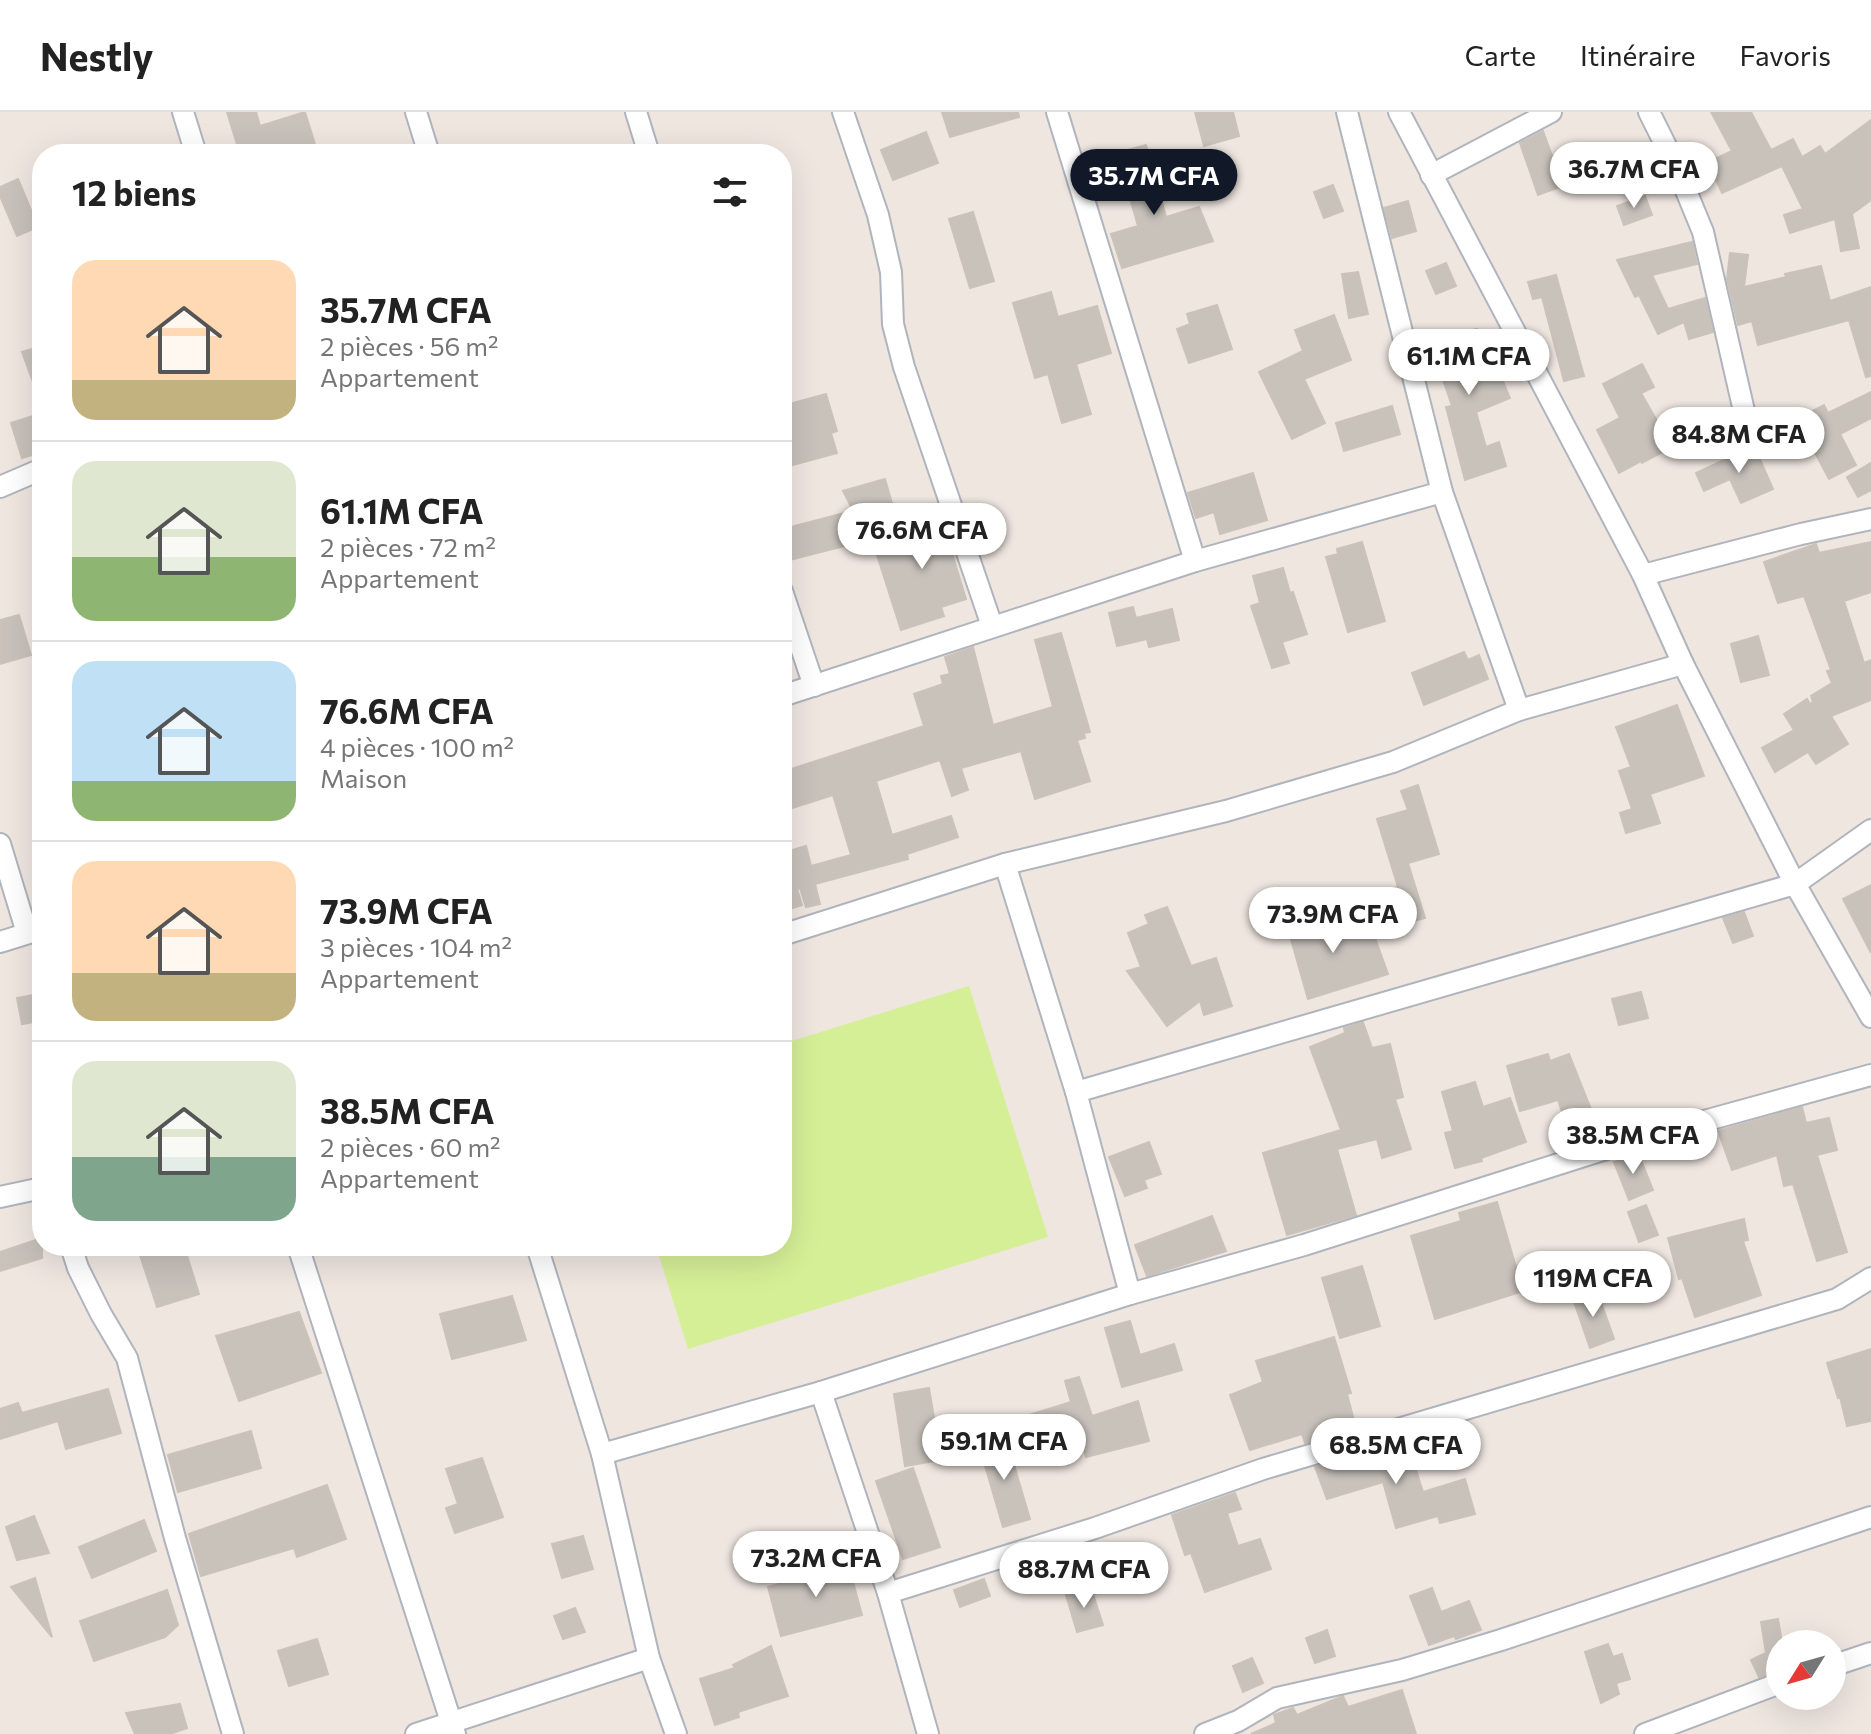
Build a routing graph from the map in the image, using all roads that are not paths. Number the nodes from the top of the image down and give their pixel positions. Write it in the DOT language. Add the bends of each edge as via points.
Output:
graph roads {
  1 [pos="183,112"];
  2 [pos="416,112"];
  3 [pos="636,112"];
  4 [pos="843,112"];
  5 [pos="1057,112"];
  6 [pos="1347,112"];
  7 [pos="1399,112"];
  8 [pos="1551,112"];
  9 [pos="1649,112"];
  10 [pos="193,144"];
  11 [pos="426,144"];
  12 [pos="646,144"];
  13 [pos="1431,175"];
  14 [pos="1744,411"];
  15 [pos="32,473"];
  16 [pos="0,487"];
  17 [pos="1442,492"];
  18 [pos="1871,519"];
  19 [pos="1195,561"];
  20 [pos="1643,575"];
  21 [pos="792,621"];
  22 [pos="992,626"];
  23 [pos="1683,664"];
  24 [pos="814,686"];
  25 [pos="792,693"];
  26 [pos="1519,710"];
  27 [pos="1871,830"];
  28 [pos="0,844"];
  29 [pos="1005,864"];
  30 [pos="1795,884"];
  31 [pos="32,926"];
  32 [pos="32,932"];
  33 [pos="792,932"];
  34 [pos="0,942"];
  35 [pos="1871,1017"];
  36 [pos="1871,1075"];
  37 [pos="1076,1092"];
  38 [pos="32,1190"];
  39 [pos="0,1197"];
  40 [pos="75,1256"];
  41 [pos="301,1256"];
  42 [pos="540,1256"];
  43 [pos="1871,1278"];
  44 [pos="1130,1294"];
  45 [pos="821,1392"];
  46 [pos="602,1454"];
  47 [pos="1871,1517"];
  48 [pos="888,1593"];
  49 [pos="1871,1653"];
  50 [pos="649,1658"];
  51 [pos="1846,1661"];
  52 [pos="1766,1688"];
  53 [pos="454,1728"];
  54 [pos="233,1734"];
  55 [pos="416,1734"];
  56 [pos="676,1734"];
  57 [pos="928,1734"];
  58 [pos="1205,1734"];
  59 [pos="1645,1734"];
  1 -- 10 [label="street"];
  2 -- 11 [label="street"];
  3 -- 12 [label="street"];
  4 -- 22 [label="street" via="878,215 904,367"];
  5 -- 19 [label="street"];
  6 -- 17 [label="street"];
  7 -- 13 [label="street"];
  8 -- 13 [label="street"];
  9 -- 14 [label="street" via="1703,232"];
  13 -- 20 [label="street"];
  15 -- 16 [label="street"];
  17 -- 19 [label="street"];
  17 -- 26 [label="street"];
  18 -- 20 [label="street"];
  19 -- 22 [label="street"];
  20 -- 23 [label="street"];
  21 -- 24 [label="street"];
  22 -- 24 [label="street"];
  23 -- 26 [label="street"];
  23 -- 30 [label="street"];
  24 -- 25 [label="street"];
  26 -- 29 [label="street" via="1378,766 1226,811"];
  27 -- 30 [label="street"];
  28 -- 31 [label="street"];
  29 -- 33 [label="street"];
  29 -- 37 [label="street"];
  30 -- 35 [label="street"];
  30 -- 37 [label="street"];
  32 -- 34 [label="street"];
  36 -- 44 [label="street" via="1628,1142"];
  37 -- 44 [label="street"];
  38 -- 39 [label="street"];
  40 -- 54 [label="street" via="127,1358"];
  41 -- 53 [label="street"];
  42 -- 46 [label="street"];
  43 -- 48 [label="street" via="1837,1299 1263,1469"];
  44 -- 45 [label="street"];
  45 -- 46 [label="street"];
  45 -- 48 [label="street"];
  46 -- 50 [label="street"];
  47 -- 58 [label="street" via="1501,1640 1402,1670 1277,1698"];
  48 -- 57 [label="street"];
  49 -- 51 [label="street"];
  50 -- 53 [label="street"];
  50 -- 56 [label="street"];
  52 -- 59 [label="street"];
  53 -- 55 [label="street"];
}
